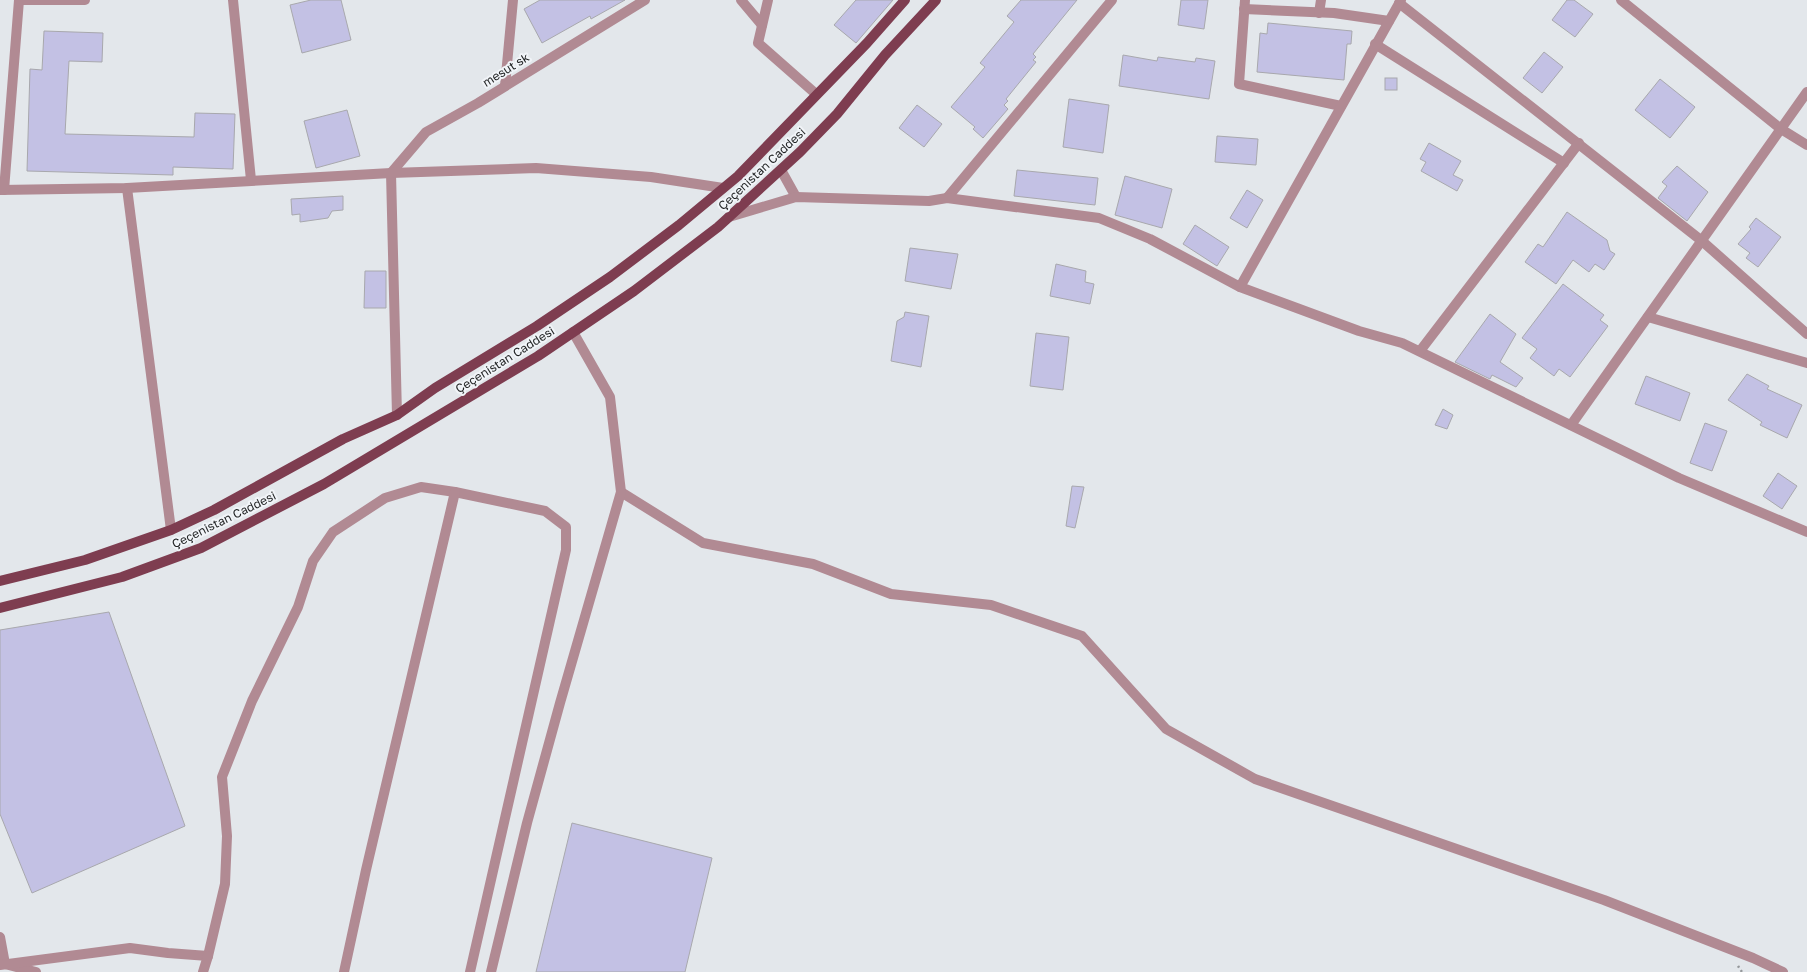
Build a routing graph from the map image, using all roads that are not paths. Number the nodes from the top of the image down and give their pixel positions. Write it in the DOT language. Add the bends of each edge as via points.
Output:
graph roads {
  1 [pos="19,0"];
  2 [pos="85,0"];
  3 [pos="233,0"];
  4 [pos="513,0"];
  5 [pos="644,0"];
  6 [pos="741,0"];
  7 [pos="768,0"];
  8 [pos="905,0"];
  9 [pos="936,0"];
  10 [pos="1112,0"];
  11 [pos="1321,0"];
  12 [pos="1621,0"];
  13 [pos="1400,2"];
  14 [pos="1244,4"];
  15 [pos="1319,13"];
  16 [pos="1389,21"];
  17 [pos="762,25"];
  18 [pos="1376,44"];
  19 [pos="505,86"];
  20 [pos="1807,92"];
  21 [pos="816,94"];
  22 [pos="1341,106"];
  23 [pos="1781,129"];
  24 [pos="1579,143"];
  25 [pos="1807,145"];
  26 [pos="1564,163"];
  27 [pos="781,170"];
  28 [pos="391,173"];
  29 [pos="251,180"];
  30 [pos="127,188"];
  31 [pos="723,188"];
  32 [pos="2,190"];
  33 [pos="796,197"];
  34 [pos="946,198"];
  35 [pos="729,217"];
  36 [pos="1702,241"];
  37 [pos="1240,287"];
  38 [pos="1648,317"];
  39 [pos="573,332"];
  40 [pos="1807,334"];
  41 [pos="1420,351"];
  42 [pos="1807,363"];
  43 [pos="397,415"];
  44 [pos="1571,425"];
  45 [pos="455,492"];
  46 [pos="621,492"];
  47 [pos="171,530"];
  48 [pos="1807,532"];
  49 [pos="0,581"];
  50 [pos="0,608"];
  51 [pos="0,937"];
  52 [pos="208,956"];
  53 [pos="3,964"];
  54 [pos="36,972"];
  55 [pos="203,972"];
  56 [pos="344,972"];
  57 [pos="470,972"];
  58 [pos="491,972"];
  59 [pos="1783,972"];
  1 -- 2 [label="street"];
  1 -- 32 [label="street"];
  3 -- 29 [label="street"];
  4 -- 19 [label="street"];
  5 -- 19 [label="street, mesut sk"];
  6 -- 17 [label="street"];
  7 -- 17 [label="street"];
  8 -- 21 [label="main road, Çeçenistan Caddesi"];
  9 -- 27 [label="main road, Çeçenistan Caddesi" via="837,114"];
  10 -- 34 [label="street"];
  11 -- 15 [label="street"];
  12 -- 23 [label="street"];
  13 -- 16 [label="street"];
  13 -- 24 [label="street"];
  14 -- 15 [label="street"];
  14 -- 22 [label="street" via="1239,84"];
  15 -- 16 [label="street"];
  16 -- 18 [label="street"];
  17 -- 21 [label="street" via="758,44"];
  18 -- 22 [label="street"];
  18 -- 26 [label="street"];
  19 -- 28 [label="street, mesut sk" via="426,132"];
  20 -- 23 [label="street"];
  21 -- 31 [label="main road, Çeçenistan Caddesi" via="738,176"];
  22 -- 37 [label="street"];
  23 -- 25 [label="street"];
  23 -- 36 [label="street"];
  24 -- 26 [label="street"];
  24 -- 36 [label="street"];
  26 -- 41 [label="street"];
  27 -- 33 [label="street"];
  27 -- 35 [label="main road, Çeçenistan Caddesi"];
  28 -- 29 [label="street"];
  28 -- 31 [label="street" via="536,168 651,177"];
  28 -- 43 [label="street"];
  29 -- 30 [label="street"];
  30 -- 32 [label="street"];
  30 -- 47 [label="street"];
  31 -- 43 [label="main road, Çeçenistan Caddesi" via="610,277"];
  33 -- 34 [label="street" via="929,200"];
  33 -- 35 [label="street"];
  34 -- 37 [label="street" via="1099,218 1150,238"];
  35 -- 39 [label="main road, Çeçenistan Caddesi" via="634,291"];
  36 -- 38 [label="street"];
  36 -- 40 [label="street"];
  37 -- 41 [label="street"];
  38 -- 42 [label="street"];
  38 -- 44 [label="street"];
  39 -- 46 [label="street" via="610,397"];
  39 -- 50 [label="main road, Çeçenistan Caddesi" via="472,396 324,484 201,548 122,577"];
  41 -- 44 [label="street"];
  43 -- 47 [label="main road, Çeçenistan Caddesi" via="343,439 214,510"];
  44 -- 48 [label="street" via="1679,478"];
  45 -- 52 [label="street" via="420,487 385,498 333,532 313,561 298,607 252,701 222,777 227,836 225,884"];
  45 -- 56 [label="street"];
  45 -- 57 [label="street" via="545,511 566,527 566,550"];
  46 -- 58 [label="street" via="531,808"];
  46 -- 59 [label="street" via="703,543 813,564 891,594 991,605 1082,636 1166,729 1255,779 1604,900"];
  47 -- 49 [label="main road, Çeçenistan Caddesi" via="85,560"];
  51 -- 53 [label="street"];
  52 -- 53 [label="street" via="130,948"];
  52 -- 55 [label="street"];
  53 -- 54 [label="street"];
}
